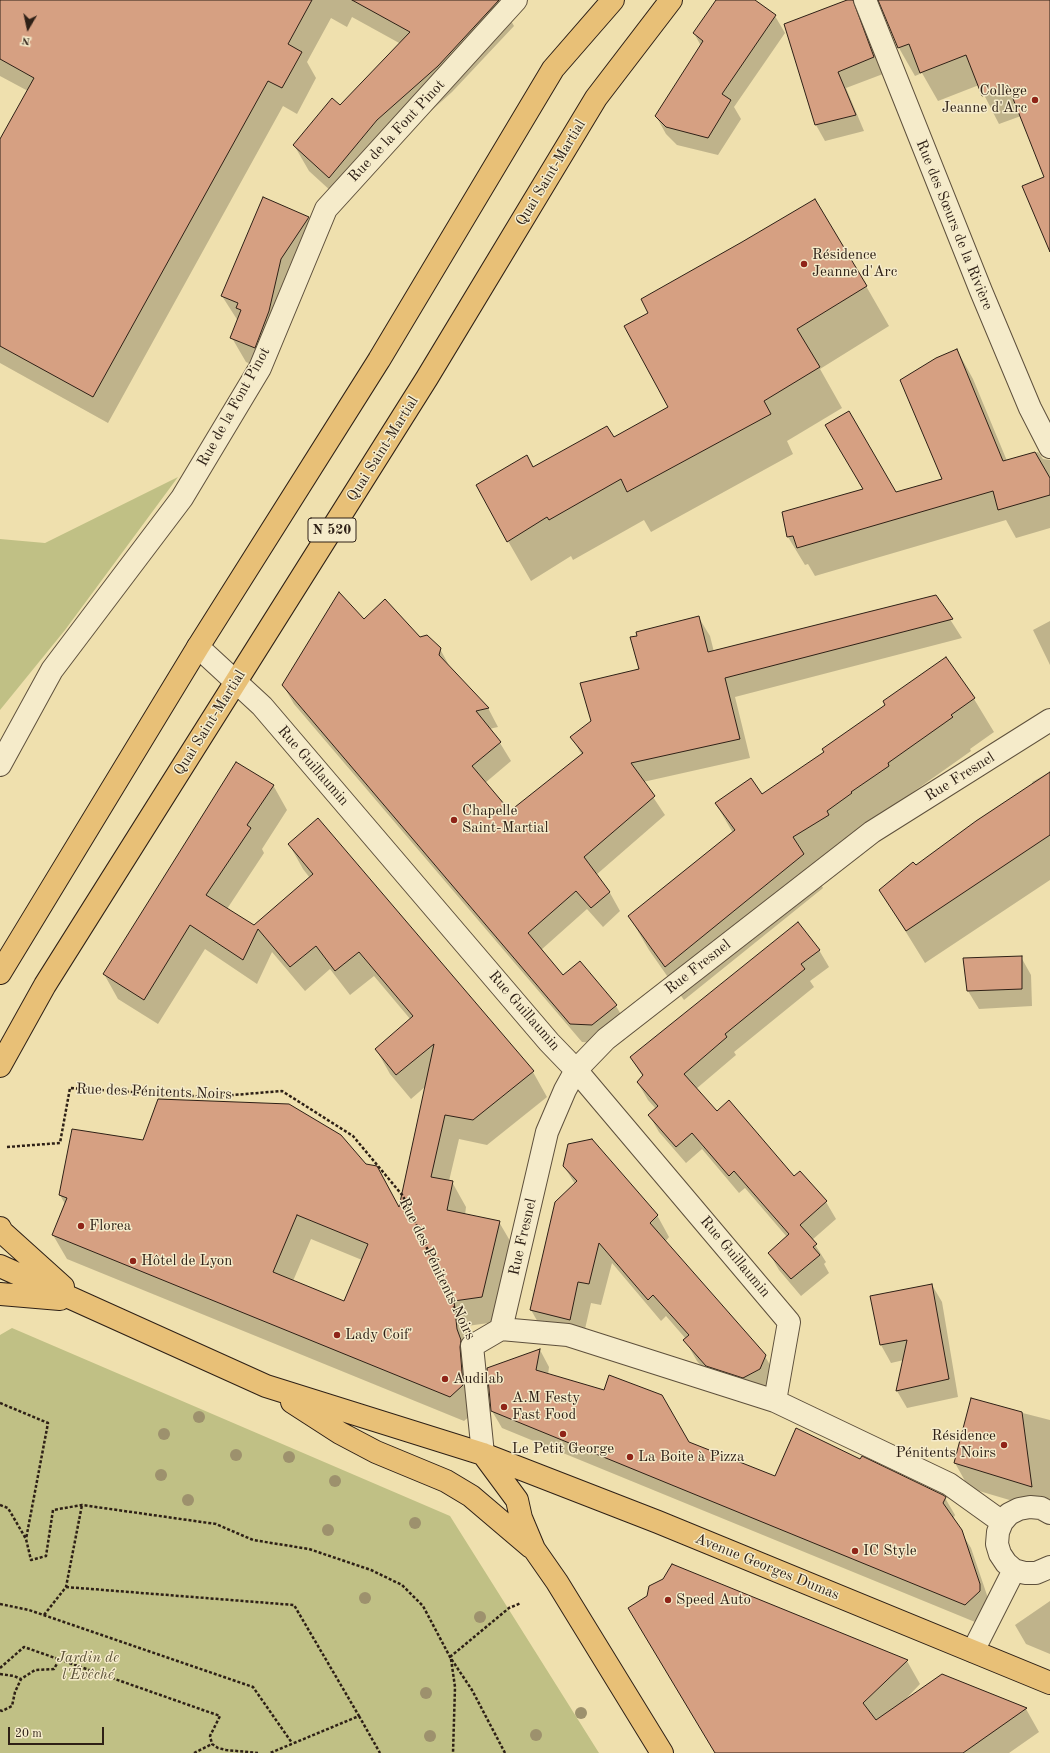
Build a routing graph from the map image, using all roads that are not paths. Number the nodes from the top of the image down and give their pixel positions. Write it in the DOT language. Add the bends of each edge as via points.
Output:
graph roads {
  1 [pos="516,0"];
  2 [pos="613,0"];
  3 [pos="671,0"];
  4 [pos="864,0"];
  5 [pos="1050,447"];
  6 [pos="198,647"];
  7 [pos="236,682"];
  8 [pos="1050,720"];
  9 [pos="0,765"];
  10 [pos="0,973"];
  11 [pos="0,1066"];
  12 [pos="576,1070"];
  13 [pos="0,1228"];
  14 [pos="0,1266"];
  15 [pos="0,1294"];
  16 [pos="77,1300"];
  17 [pos="501,1328"];
  18 [pos="266,1386"];
  19 [pos="775,1401"];
  20 [pos="483,1454"];
  21 [pos="1050,1513"];
  22 [pos="1002,1522"];
  23 [pos="534,1550"];
  24 [pos="1050,1567"];
  25 [pos="1014,1570"];
  26 [pos="973,1652"];
  27 [pos="1050,1684"];
  28 [pos="662,1753"];
  1 -- 9 [label="street, Rue de la Font Pinot" via="326,209 256,374 182,498 52,670"];
  2 -- 6 [label="main road" via="553,69 379,360"];
  3 -- 7 [label="main road, Quai Saint-Martial / N 520" via="596,98 427,378"];
  4 -- 5 [label="street, Rue des Sœurs de la Rivière" via="981,291 1030,408"];
  6 -- 7 [label="street, Rue Guillaumin"];
  6 -- 10 [label="main road"];
  7 -- 11 [label="main road, Quai Saint-Martial / N 520" via="45,985"];
  7 -- 12 [label="street, Rue Guillaumin" via="262,706 549,1042"];
  8 -- 12 [label="street, Rue Fresnel" via="872,832 606,1039"];
  12 -- 17 [label="street, Rue Fresnel" via="547,1132"];
  12 -- 19 [label="street, Rue Guillaumin" via="789,1322"];
  13 -- 16 [label="main road"];
  14 -- 16 [label="main road"];
  15 -- 16 [label="main road"];
  16 -- 18 [label="main road"];
  17 -- 19 [label="street" via="568,1335"];
  17 -- 20 [label="street, Rue des Pénitents Noirs" via="472,1346"];
  18 -- 20 [label="main road, Avenue Georges Dumas"];
  18 -- 23 [label="main road" via="376,1452 446,1480 471,1496"];
  19 -- 22 [label="street" via="949,1484"];
  20 -- 23 [label="main road" via="517,1500"];
  20 -- 26 [label="main road, Avenue Georges Dumas" via="658,1522"];
  21 -- 22 [label="street" via="1041,1508 1019,1509 1009,1514"];
  22 -- 25 [label="street" via="997,1544 1000,1554"];
  23 -- 28 [label="main road" via="557,1582"];
  24 -- 25 [label="street" via="1036,1574"];
  25 -- 26 [label="street"];
  26 -- 27 [label="main road, Avenue Georges Dumas"];
}
